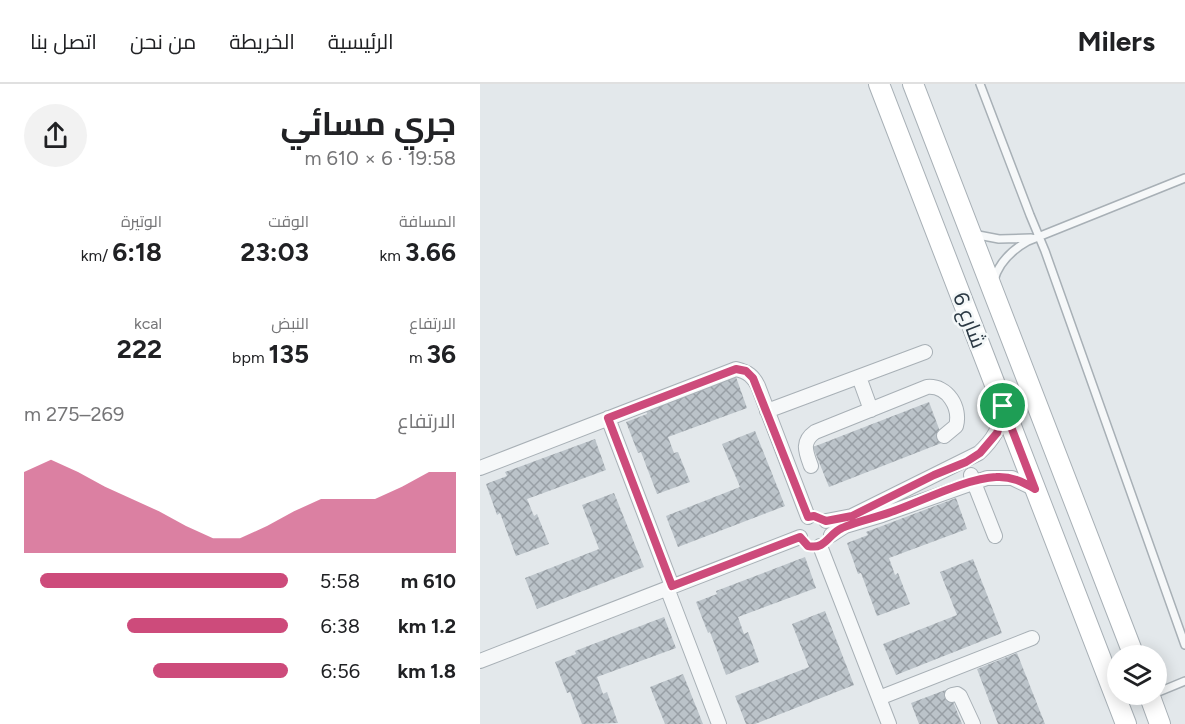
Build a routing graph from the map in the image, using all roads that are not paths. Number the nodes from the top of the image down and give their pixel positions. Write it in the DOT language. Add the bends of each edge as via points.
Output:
graph roads {
  1 [pos="879,84"];
  2 [pos="913,84"];
  3 [pos="980,84"];
  4 [pos="1185,178"];
  5 [pos="972,234"];
  6 [pos="1039,236"];
  7 [pos="992,286"];
  8 [pos="925,352"];
  9 [pos="859,377"];
  10 [pos="1003,406"];
  11 [pos="871,410"];
  12 [pos="767,411"];
  13 [pos="608,418"];
  14 [pos="944,436"];
  15 [pos="966,462"];
  16 [pos="811,466"];
  17 [pos="480,468"];
  18 [pos="974,481"];
  19 [pos="1035,489"];
  20 [pos="808,517"];
  21 [pos="826,521"];
  22 [pos="831,535"];
  23 [pos="995,536"];
  24 [pos="800,537"];
  25 [pos="820,546"];
  26 [pos="670,587"];
  27 [pos="1032,638"];
  28 [pos="1130,645"];
  29 [pos="1185,645"];
  30 [pos="480,661"];
  31 [pos="1185,681"];
  32 [pos="1167,688"];
  33 [pos="952,695"];
  34 [pos="879,698"];
  35 [pos="1155,705"];
  36 [pos="719,724"];
  37 [pos="889,724"];
  38 [pos="973,724"];
  39 [pos="1126,724"];
  40 [pos="1160,724"];
  1 -- 10 [label="main road, شارع 6"];
  2 -- 5 [label="main road, شارع 6"];
  3 -- 6 [label="lane"];
  4 -- 6 [label="lane"];
  5 -- 6 [label="lane" via="1012,240"];
  5 -- 7 [label="main road, شارع 6"];
  6 -- 7 [label="lane" via="1009,254"];
  6 -- 29 [label="lane"];
  7 -- 28 [label="main road, شارع 6"];
  8 -- 9 [label="street"];
  9 -- 11 [label="street"];
  9 -- 12 [label="street"];
  10 -- 15 [label="street" via="997,433"];
  10 -- 19 [label="main road, شارع 6"];
  11 -- 14 [label="street" via="927,387 942,388 952,399 958,420"];
  11 -- 16 [label="street" via="809,436 805,450"];
  12 -- 13 [label="street" via="753,378 736,369"];
  12 -- 20 [label="street"];
  13 -- 17 [label="street"];
  13 -- 26 [label="street"];
  15 -- 18 [label="street"];
  15 -- 21 [label="street" via="852,516"];
  18 -- 19 [label="street" via="1006,477"];
  18 -- 22 [label="street" via="845,526"];
  18 -- 23 [label="street"];
  19 -- 39 [label="main road, شارع 6"];
  20 -- 21 [label="street"];
  20 -- 24 [label="street" via="800,525"];
  21 -- 22 [label="street"];
  22 -- 25 [label="street"];
  24 -- 25 [label="street" via="808,546"];
  24 -- 26 [label="street"];
  25 -- 34 [label="street"];
  26 -- 30 [label="street"];
  26 -- 36 [label="street"];
  27 -- 34 [label="street"];
  31 -- 32 [label="lane"];
  33 -- 38 [label="street" via="960,696"];
  34 -- 37 [label="street"];
  35 -- 40 [label="main road"];
}
